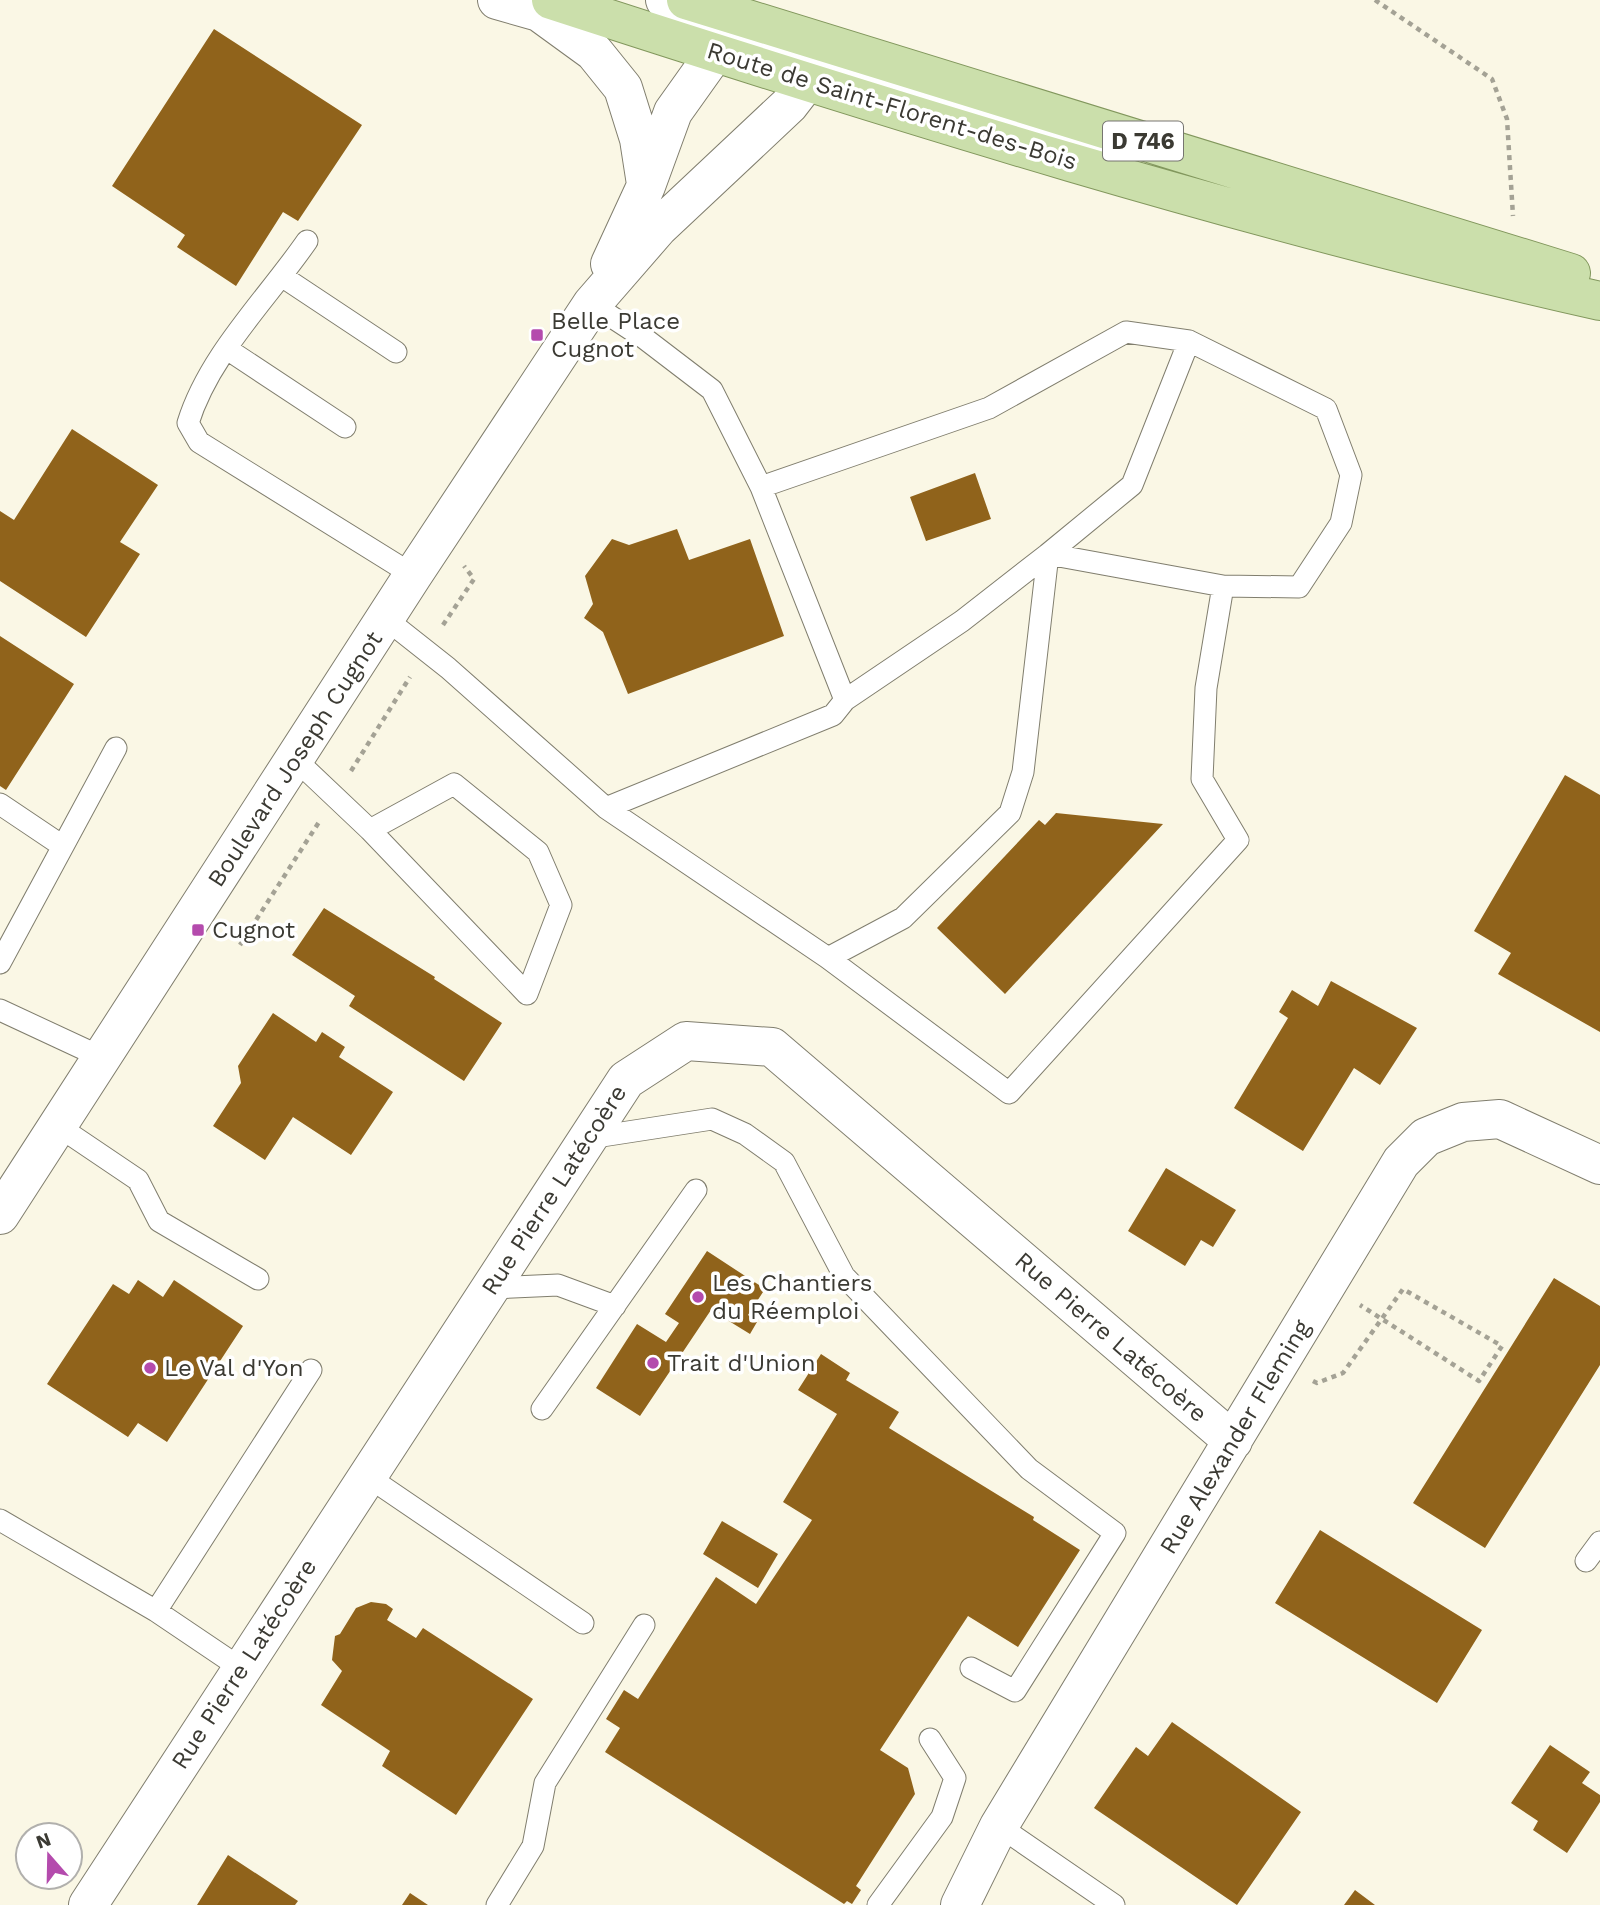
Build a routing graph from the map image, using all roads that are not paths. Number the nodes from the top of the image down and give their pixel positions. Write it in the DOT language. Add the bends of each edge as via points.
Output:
graph roads {
  1 [pos="497,0"];
  2 [pos="551,0"];
  3 [pos="665,0"];
  4 [pos="686,0"];
  5 [pos="773,47"];
  6 [pos="715,53"];
  7 [pos="806,83"];
  8 [pos="1174,150"];
  9 [pos="646,186"];
  10 [pos="307,241"];
  11 [pos="283,277"];
  12 [pos="1600,282"];
  13 [pos="1600,301"];
  14 [pos="592,304"];
  15 [pos="1189,341"];
  16 [pos="227,349"];
  17 [pos="396,352"];
  18 [pos="345,427"];
  19 [pos="761,487"];
  20 [pos="1048,554"];
  21 [pos="413,575"];
  22 [pos="1223,586"];
  23 [pos="386,619"];
  24 [pos="845,700"];
  25 [pos="116,748"];
  26 [pos="295,759"];
  27 [pos="0,804"];
  28 [pos="606,808"];
  29 [pos="370,830"];
  30 [pos="61,845"];
  31 [pos="828,958"];
  32 [pos="0,963"];
  33 [pos="0,1010"];
  34 [pos="101,1057"];
  35 [pos="58,1126"];
  36 [pos="589,1138"];
  37 [pos="1600,1166"];
  38 [pos="696,1190"];
  39 [pos="0,1215"];
  40 [pos="258,1279"];
  41 [pos="490,1288"];
  42 [pos="614,1306"];
  43 [pos="311,1370"];
  44 [pos="542,1409"];
  45 [pos="1233,1441"];
  46 [pos="367,1476"];
  47 [pos="0,1520"];
  48 [pos="1600,1542"];
  49 [pos="1587,1561"];
  50 [pos="156,1611"];
  51 [pos="583,1623"];
  52 [pos="644,1625"];
  53 [pos="971,1668"];
  54 [pos="242,1669"];
  55 [pos="930,1739"];
  56 [pos="999,1826"];
  57 [pos="88,1905"];
  58 [pos="497,1905"];
  59 [pos="878,1905"];
  60 [pos="960,1905"];
  61 [pos="1114,1905"];
  1 -- 9 [label="street" via="538,12 593,52 623,88 639,139"];
  2 -- 6 [label="main road, Route de Saint-Florent-des-Bois / D 746"];
  3 -- 5 [label="street" via="712,30"];
  4 -- 8 [label="main road, Route de Saint-Florent-des-Bois / D 746"];
  5 -- 6 [label="street"];
  5 -- 7 [label="street"];
  5 -- 8 [label="street" via="1033,130"];
  6 -- 7 [label="main road, Route de Saint-Florent-des-Bois / D 746"];
  6 -- 9 [label="street, Boulevard Joseph Cugnot" via="673,112"];
  7 -- 13 [label="main road, Route de Saint-Florent-des-Bois / D 746" via="1477,274"];
  7 -- 14 [label="street, Boulevard Joseph Cugnot" via="789,105 658,228"];
  8 -- 12 [label="main road, Route de Saint-Florent-des-Bois / D 746"];
  9 -- 14 [label="street, Boulevard Joseph Cugnot"];
  10 -- 11 [label="lane"];
  11 -- 16 [label="lane"];
  11 -- 17 [label="lane"];
  14 -- 19 [label="lane" via="712,390"];
  14 -- 21 [label="street, Boulevard Joseph Cugnot"];
  15 -- 19 [label="lane" via="1126,332 989,408"];
  15 -- 20 [label="lane" via="1132,485"];
  15 -- 22 [label="lane" via="1326,408 1351,475 1341,523 1299,587"];
  16 -- 18 [label="lane"];
  16 -- 21 [label="lane" via="195,401 188,423 199,442"];
  19 -- 24 [label="lane"];
  20 -- 22 [label="lane"];
  20 -- 24 [label="lane" via="962,621"];
  20 -- 31 [label="lane" via="1023,772 1010,813 903,918"];
  21 -- 23 [label="street, Boulevard Joseph Cugnot"];
  22 -- 31 [label="lane" via="1206,688 1202,779 1238,840 1009,1093"];
  23 -- 26 [label="street, Boulevard Joseph Cugnot"];
  23 -- 28 [label="lane"];
  24 -- 28 [label="lane" via="833,715"];
  25 -- 30 [label="lane"];
  26 -- 29 [label="lane"];
  26 -- 34 [label="street, Boulevard Joseph Cugnot"];
  27 -- 30 [label="lane"];
  28 -- 31 [label="lane"];
  29 -- 29 [label="lane" via="444,907 527,994 561,905 538,852 454,783"];
  30 -- 32 [label="lane"];
  33 -- 34 [label="lane"];
  34 -- 35 [label="street, Boulevard Joseph Cugnot"];
  35 -- 39 [label="street, Boulevard Joseph Cugnot"];
  35 -- 40 [label="lane" via="138,1180 159,1222"];
  36 -- 41 [label="street, Rue Pierre Latécoère"];
  36 -- 45 [label="street, Rue Pierre Latécoère" via="626,1080 686,1041 772,1047"];
  36 -- 53 [label="lane" via="712,1119 745,1134 783,1162 844,1276 1029,1469 1115,1533 1015,1691"];
  37 -- 45 [label="street, Rue Alexander Fleming" via="1500,1119 1463,1122 1426,1137 1401,1162"];
  38 -- 42 [label="lane"];
  41 -- 42 [label="lane" via="558,1285"];
  41 -- 46 [label="street, Rue Pierre Latécoère"];
  42 -- 44 [label="lane"];
  43 -- 50 [label="lane"];
  45 -- 56 [label="street, Rue Alexander Fleming"];
  46 -- 51 [label="lane"];
  46 -- 54 [label="street, Rue Pierre Latécoère"];
  47 -- 50 [label="lane"];
  48 -- 49 [label="lane"];
  50 -- 54 [label="lane"];
  52 -- 58 [label="lane" via="545,1783 533,1846"];
  54 -- 57 [label="street, Rue Pierre Latécoère"];
  55 -- 59 [label="lane" via="955,1778 942,1817"];
  56 -- 60 [label="street, Rue Alexander Fleming"];
  56 -- 61 [label="lane"];
}
